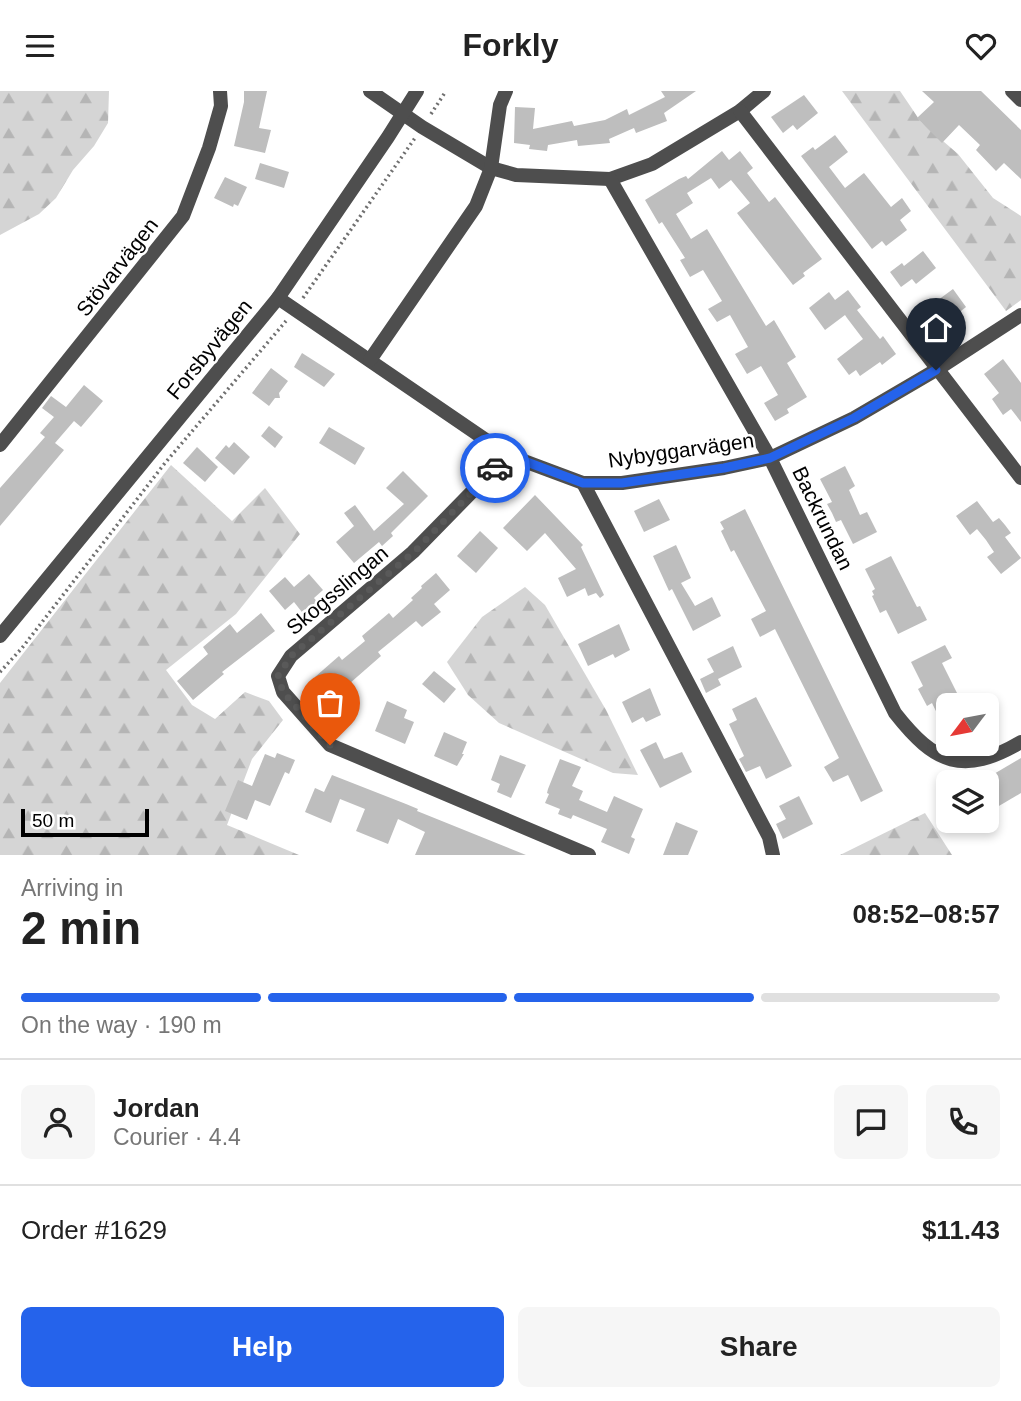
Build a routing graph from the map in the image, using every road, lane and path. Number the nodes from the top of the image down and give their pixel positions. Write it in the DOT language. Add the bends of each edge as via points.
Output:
graph roads {
  1 [pos="220,91"];
  2 [pos="370,91"];
  3 [pos="417,91"];
  4 [pos="446,91"];
  5 [pos="506,91"];
  6 [pos="764,91"];
  7 [pos="1012,91"];
  8 [pos="1021,100"];
  9 [pos="740,111"];
  10 [pos="402,114"];
  11 [pos="422,127"];
  12 [pos="491,167"];
  13 [pos="610,180"];
  14 [pos="278,298"];
  15 [pos="295,310"];
  16 [pos="1021,315"];
  17 [pos="370,360"];
  18 [pos="936,370"];
  19 [pos="0,446"];
  20 [pos="508,455"];
  21 [pos="770,458"];
  22 [pos="1021,478"];
  23 [pos="583,483"];
  24 [pos="0,634"];
  25 [pos="0,672"];
  26 [pos="1021,742"];
  27 [pos="589,855"];
  28 [pos="773,855"];
  1 -- 19 [label="street, Stövarvägen" via="209,148 183,216"];
  2 -- 10 [label="street"];
  3 -- 10 [label="street, Forsbyvägen"];
  4 -- 11 [label="path"];
  5 -- 12 [label="street"];
  6 -- 9 [label="street"];
  7 -- 8 [label="street"];
  9 -- 13 [label="street" via="652,164"];
  9 -- 18 [label="street"];
  10 -- 11 [label="street"];
  10 -- 14 [label="street, Forsbyvägen"];
  11 -- 12 [label="street"];
  11 -- 15 [label="path"];
  12 -- 13 [label="street" via="516,175"];
  12 -- 17 [label="street" via="476,206"];
  13 -- 21 [label="street, Backrundan"];
  14 -- 15 [label="street, Nybyggarvägen"];
  14 -- 24 [label="street, Forsbyvägen"];
  15 -- 17 [label="street, Nybyggarvägen"];
  15 -- 25 [label="path" via="165,463"];
  16 -- 18 [label="street, Nybyggarvägen"];
  17 -- 20 [label="street, Nybyggarvägen"];
  18 -- 21 [label="street, Nybyggarvägen" via="854,418"];
  18 -- 22 [label="street"];
  20 -- 23 [label="street, Nybyggarvägen"];
  20 -- 27 [label="street, Skogsslingan" via="414,552 291,656 278,676 283,692 330,745"];
  21 -- 23 [label="street, Nybyggarvägen" via="622,483"];
  21 -- 26 [label="street, Backrundan" via="895,713 914,737 936,754 975,762 996,757"];
  23 -- 28 [label="street" via="769,837"];
}
